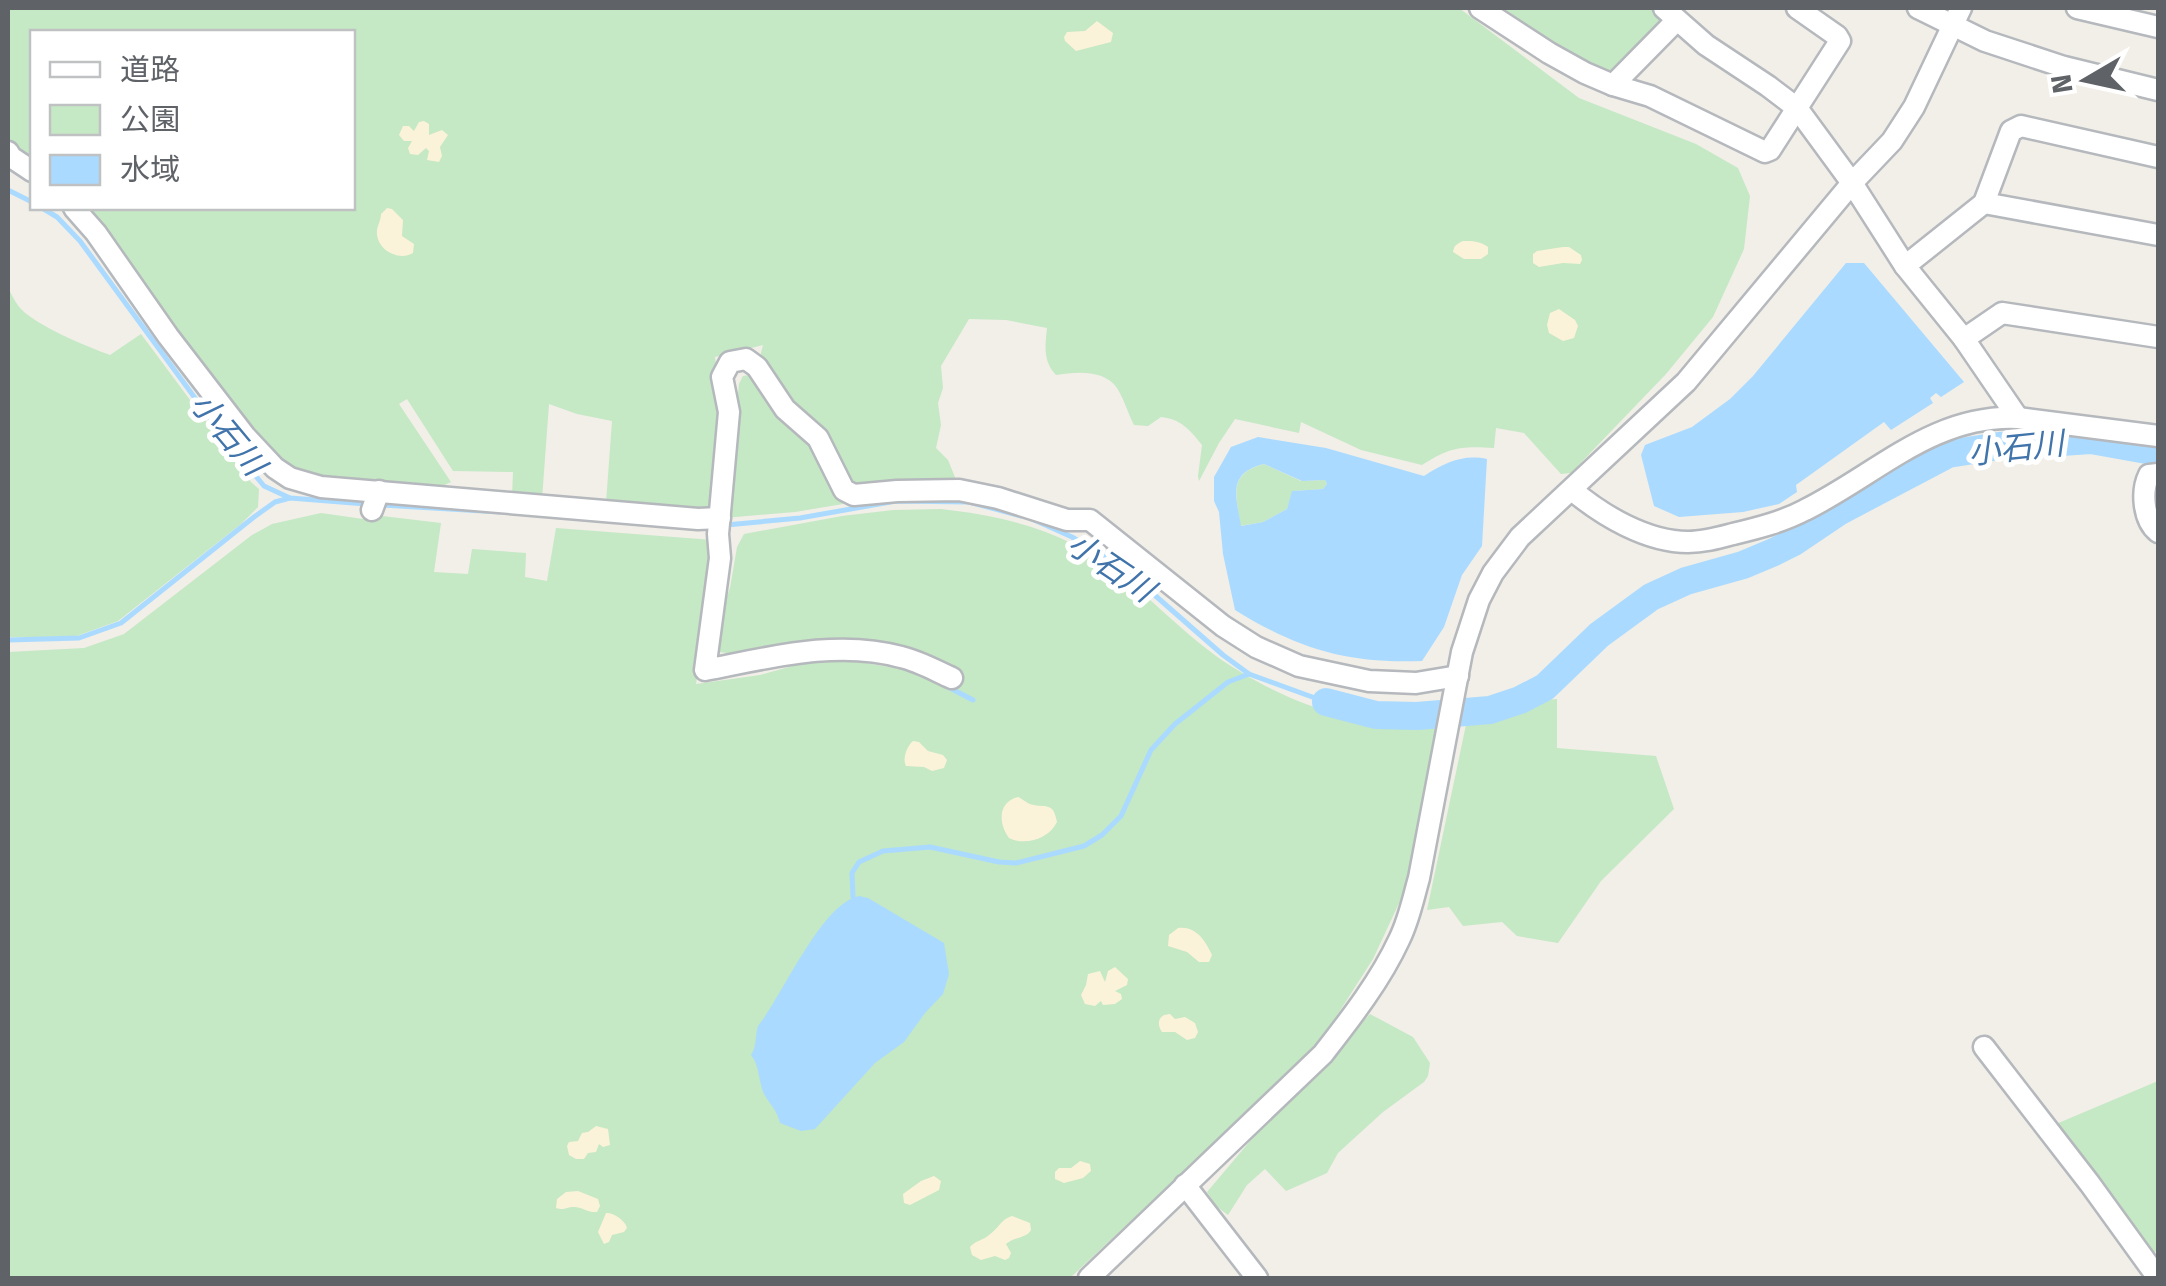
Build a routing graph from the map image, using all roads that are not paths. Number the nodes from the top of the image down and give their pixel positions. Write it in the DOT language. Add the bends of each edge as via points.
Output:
graph roads {
  1 [pos="1480,8"];
  2 [pos="1796,8"];
  3 [pos="1918,8"];
  4 [pos="2077,8"];
  5 [pos="1671,14"];
  6 [pos="1957,17"];
  7 [pos="2158,26"];
  8 [pos="1613,85"];
  9 [pos="2158,90"];
  10 [pos="1797,108"];
  11 [pos="8,152"];
  12 [pos="2158,157"];
  13 [pos="30,170"];
  14 [pos="1852,184"];
  15 [pos="1984,204"];
  16 [pos="76,210"];
  17 [pos="2158,234"];
  18 [pos="1905,266"];
  19 [pos="2158,337"];
  20 [pos="1964,340"];
  21 [pos="2018,418"];
  22 [pos="2158,436"];
  23 [pos="2158,474"];
  24 [pos="1572,490"];
  25 [pos="720,524"];
  26 [pos="2158,532"];
  27 [pos="1458,676"];
  28 [pos="952,678"];
  29 [pos="1984,1047"];
  30 [pos="1185,1185"];
  31 [pos="1089,1278"];
  32 [pos="1257,1278"];
  33 [pos="2158,1278"];
  1 -- 8 [label="street"];
  2 -- 10 [label="street" via="1840,42"];
  3 -- 6 [label="street"];
  4 -- 7 [label="street"];
  5 -- 8 [label="street"];
  5 -- 10 [label="street"];
  6 -- 9 [label="street" via="1985,41"];
  6 -- 14 [label="street" via="1914,107"];
  8 -- 10 [label="street" via="1765,152"];
  10 -- 14 [label="street"];
  11 -- 13 [label="street"];
  12 -- 15 [label="street" via="2021,126 2011,131"];
  14 -- 18 [label="street"];
  14 -- 24 [label="street" via="1686,382"];
  15 -- 17 [label="street"];
  15 -- 18 [label="street"];
  16 -- 25 [label="street" via="245,436 290,478 376,499"];
  18 -- 20 [label="street"];
  19 -- 20 [label="street" via="2002,313"];
  20 -- 21 [label="street"];
  21 -- 22 [label="street"];
  21 -- 24 [label="street" via="1962,423 1933,434 1808,509 1707,541 1650,535"];
  23 -- 26 [label="street" via="2145,481 2147,520"];
  24 -- 27 [label="street" via="1493,573"];
  25 -- 27 [label="street" via="729,412 722,377 730,362 746,359 818,438 844,490 854,496 959,490 1067,520 1090,520 1223,626 1299,666 1368,681"];
  25 -- 28 [label="street" via="705,670 849,649 902,656"];
  27 -- 30 [label="street" via="1419,878 1381,974 1323,1054"];
  29 -- 33 [label="street"];
  30 -- 31 [label="street"];
  30 -- 32 [label="street"];
}
